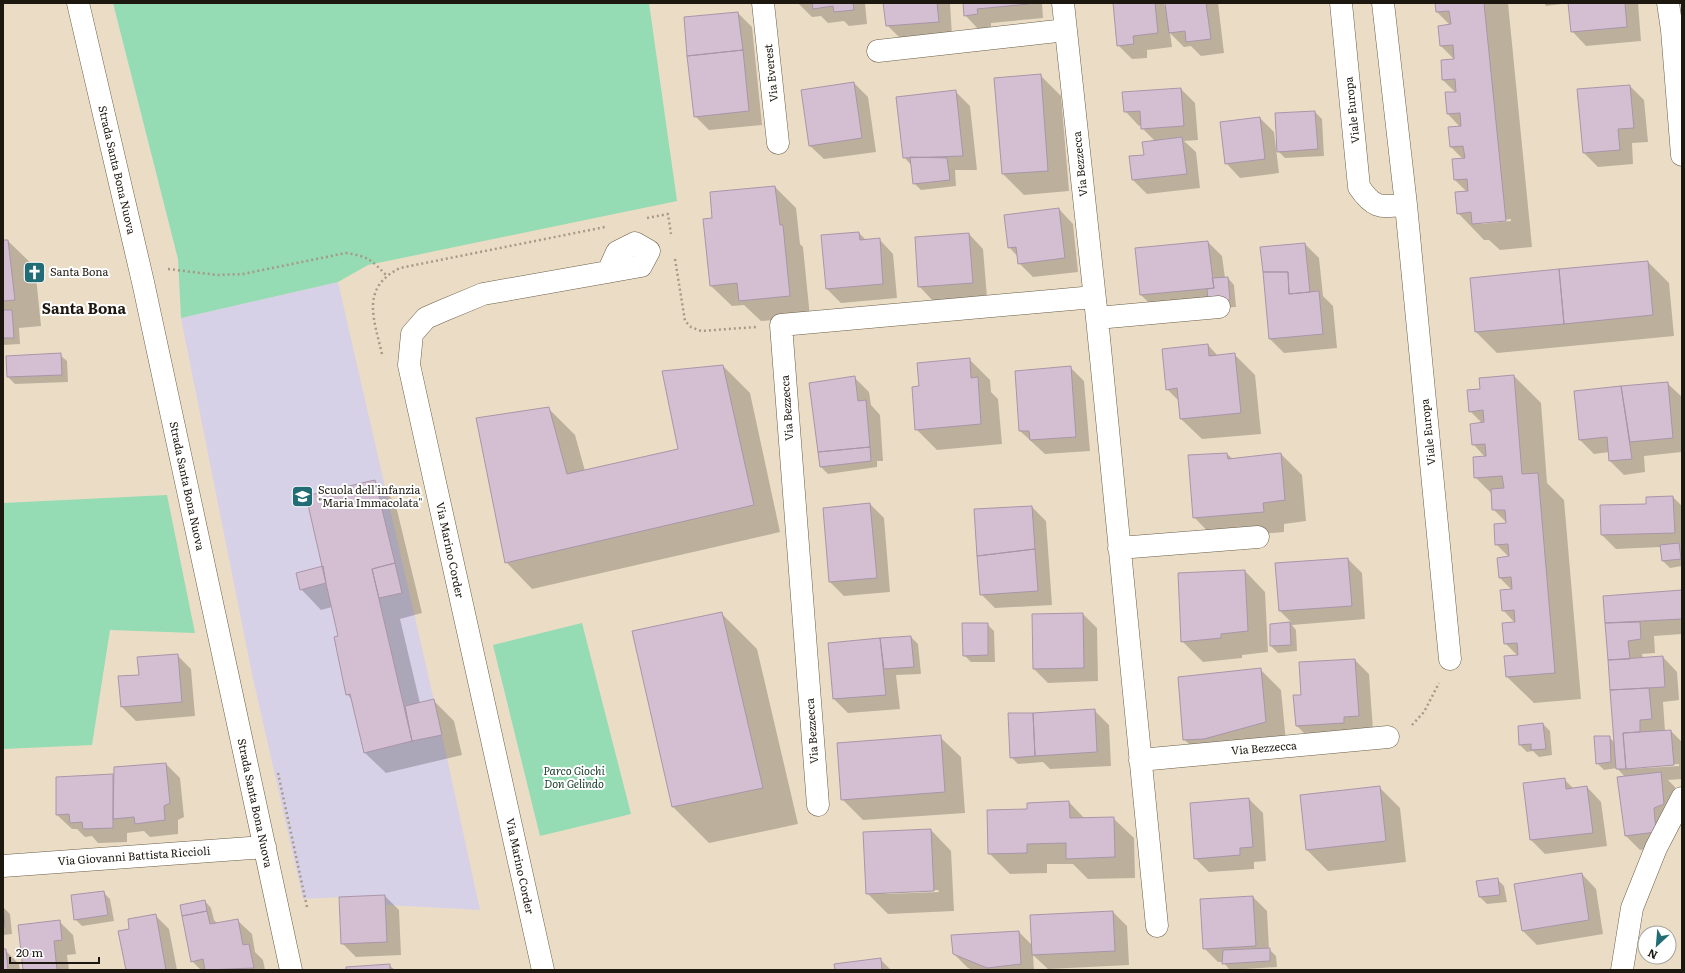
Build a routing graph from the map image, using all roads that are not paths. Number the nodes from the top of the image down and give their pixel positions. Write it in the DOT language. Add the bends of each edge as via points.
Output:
graph roads {
  1 [pos="78,3"];
  2 [pos="763,3"];
  3 [pos="1063,3"];
  4 [pos="1341,3"];
  5 [pos="1383,3"];
  6 [pos="1668,3"];
  7 [pos="1066,30"];
  8 [pos="878,51"];
  9 [pos="778,143"];
  10 [pos="1682,154"];
  11 [pos="1406,205"];
  12 [pos="608,272"];
  13 [pos="1219,307"];
  14 [pos="1096,308"];
  15 [pos="1258,537"];
  16 [pos="1118,548"];
  17 [pos="1450,658"];
  18 [pos="1388,737"];
  19 [pos="1140,760"];
  20 [pos="1682,798"];
  21 [pos="818,805"];
  22 [pos="265,847"];
  23 [pos="3,866"];
  24 [pos="1157,926"];
  25 [pos="291,970"];
  26 [pos="543,970"];
  27 [pos="1622,970"];
  1 -- 22 [label="street, Strada Santa Bona Nuova" via="143,282"];
  2 -- 9 [label="street, Via Everest"];
  3 -- 7 [label="street, Via Bezzecca"];
  4 -- 11 [label="street, Viale Europa" via="1359,187 1368,200 1382,207"];
  5 -- 11 [label="street, Viale Europa"];
  6 -- 10 [label="street"];
  7 -- 8 [label="street"];
  7 -- 14 [label="street, Via Bezzecca"];
  11 -- 17 [label="street, Viale Europa"];
  12 -- 26 [label="street, Via Marino Corder" via="483,294 426,318 412,334 409,365"];
  13 -- 14 [label="street"];
  14 -- 16 [label="street, Via Bezzecca"];
  14 -- 21 [label="street, Via Bezzecca" via="781,325"];
  15 -- 16 [label="street"];
  16 -- 19 [label="street, Via Bezzecca"];
  18 -- 19 [label="street, Via Bezzecca"];
  19 -- 24 [label="street, Via Bezzecca"];
  20 -- 27 [label="street" via="1656,848 1632,908"];
  22 -- 23 [label="street, Via Giovanni Battista Riccioli"];
  22 -- 25 [label="street, Strada Santa Bona Nuova"];
}
